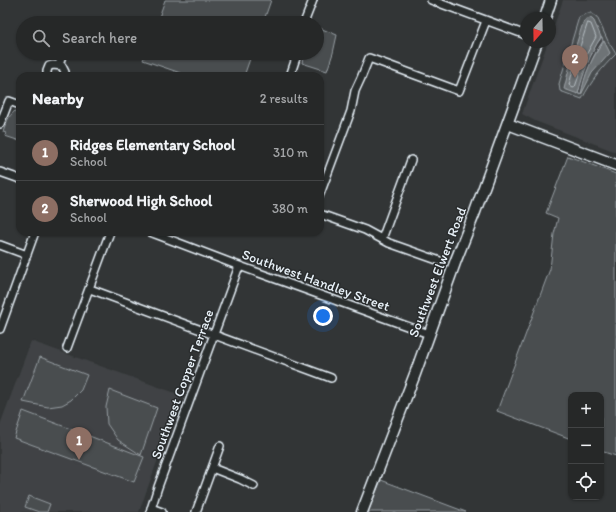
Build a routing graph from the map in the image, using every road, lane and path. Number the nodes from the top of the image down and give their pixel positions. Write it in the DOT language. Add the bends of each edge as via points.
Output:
graph roads {
  1 [pos="313,0"];
  2 [pos="431,0"];
  3 [pos="551,0"];
  4 [pos="547,12"];
  5 [pos="307,16"];
  6 [pos="486,20"];
  7 [pos="520,33"];
  8 [pos="535,48"];
  9 [pos="61,60"];
  10 [pos="295,60"];
  11 [pos="59,65"];
  12 [pos="47,72"];
  13 [pos="65,72"];
  14 [pos="291,72"];
  15 [pos="16,104"];
  16 [pos="0,124"];
  17 [pos="508,124"];
  18 [pos="411,160"];
  19 [pos="616,165"];
  20 [pos="0,172"];
  21 [pos="16,178"];
  22 [pos="324,183"];
  23 [pos="324,215"];
  24 [pos="34,236"];
  25 [pos="109,236"];
  26 [pos="162,236"];
  27 [pos="382,239"];
  28 [pos="0,245"];
  29 [pos="27,255"];
  30 [pos="440,261"];
  31 [pos="239,266"];
  32 [pos="90,289"];
  33 [pos="2,318"];
  34 [pos="0,329"];
  35 [pos="429,334"];
  36 [pos="214,335"];
  37 [pos="67,348"];
  38 [pos="331,378"];
  39 [pos="220,446"];
  40 [pos="212,468"];
  41 [pos="254,486"];
  42 [pos="150,510"];
  43 [pos="162,512"];
  44 [pos="196,512"];
  45 [pos="362,512"];
  1 -- 5 [label="street"];
  2 -- 6 [label="street"];
  3 -- 4 [label="main road"];
  6 -- 7 [label="street"];
  6 -- 22 [label="street" via="459,91 369,58 355,91 351,111"];
  8 -- 17 [label="main road, Southwest Elwert Road"];
  9 -- 11 [label="street"];
  10 -- 14 [label="street"];
  11 -- 12 [label="street" via="49,66"];
  11 -- 13 [label="street"];
  15 -- 16 [label="street" via="9,101"];
  17 -- 19 [label="main road"];
  17 -- 35 [label="main road, Southwest Elwert Road"];
  18 -- 27 [label="street"];
  20 -- 21 [label="street"];
  23 -- 27 [label="street"];
  24 -- 29 [label="street"];
  25 -- 32 [label="street"];
  26 -- 31 [label="street, Southwest Handley Street"];
  27 -- 30 [label="street"];
  28 -- 29 [label="street"];
  29 -- 33 [label="street"];
  31 -- 35 [label="street, Southwest Handley Street"];
  31 -- 36 [label="street, Southwest Copper Terrace"];
  32 -- 36 [label="street"];
  32 -- 37 [label="street"];
  33 -- 34 [label="street"];
  35 -- 45 [label="main road, Southwest Elwert Road"];
  36 -- 38 [label="street"];
  36 -- 42 [label="street, Southwest Copper Terrace"];
  39 -- 40 [label="street"];
  40 -- 41 [label="street"];
  40 -- 44 [label="street"];
  42 -- 43 [label="street"];
}
